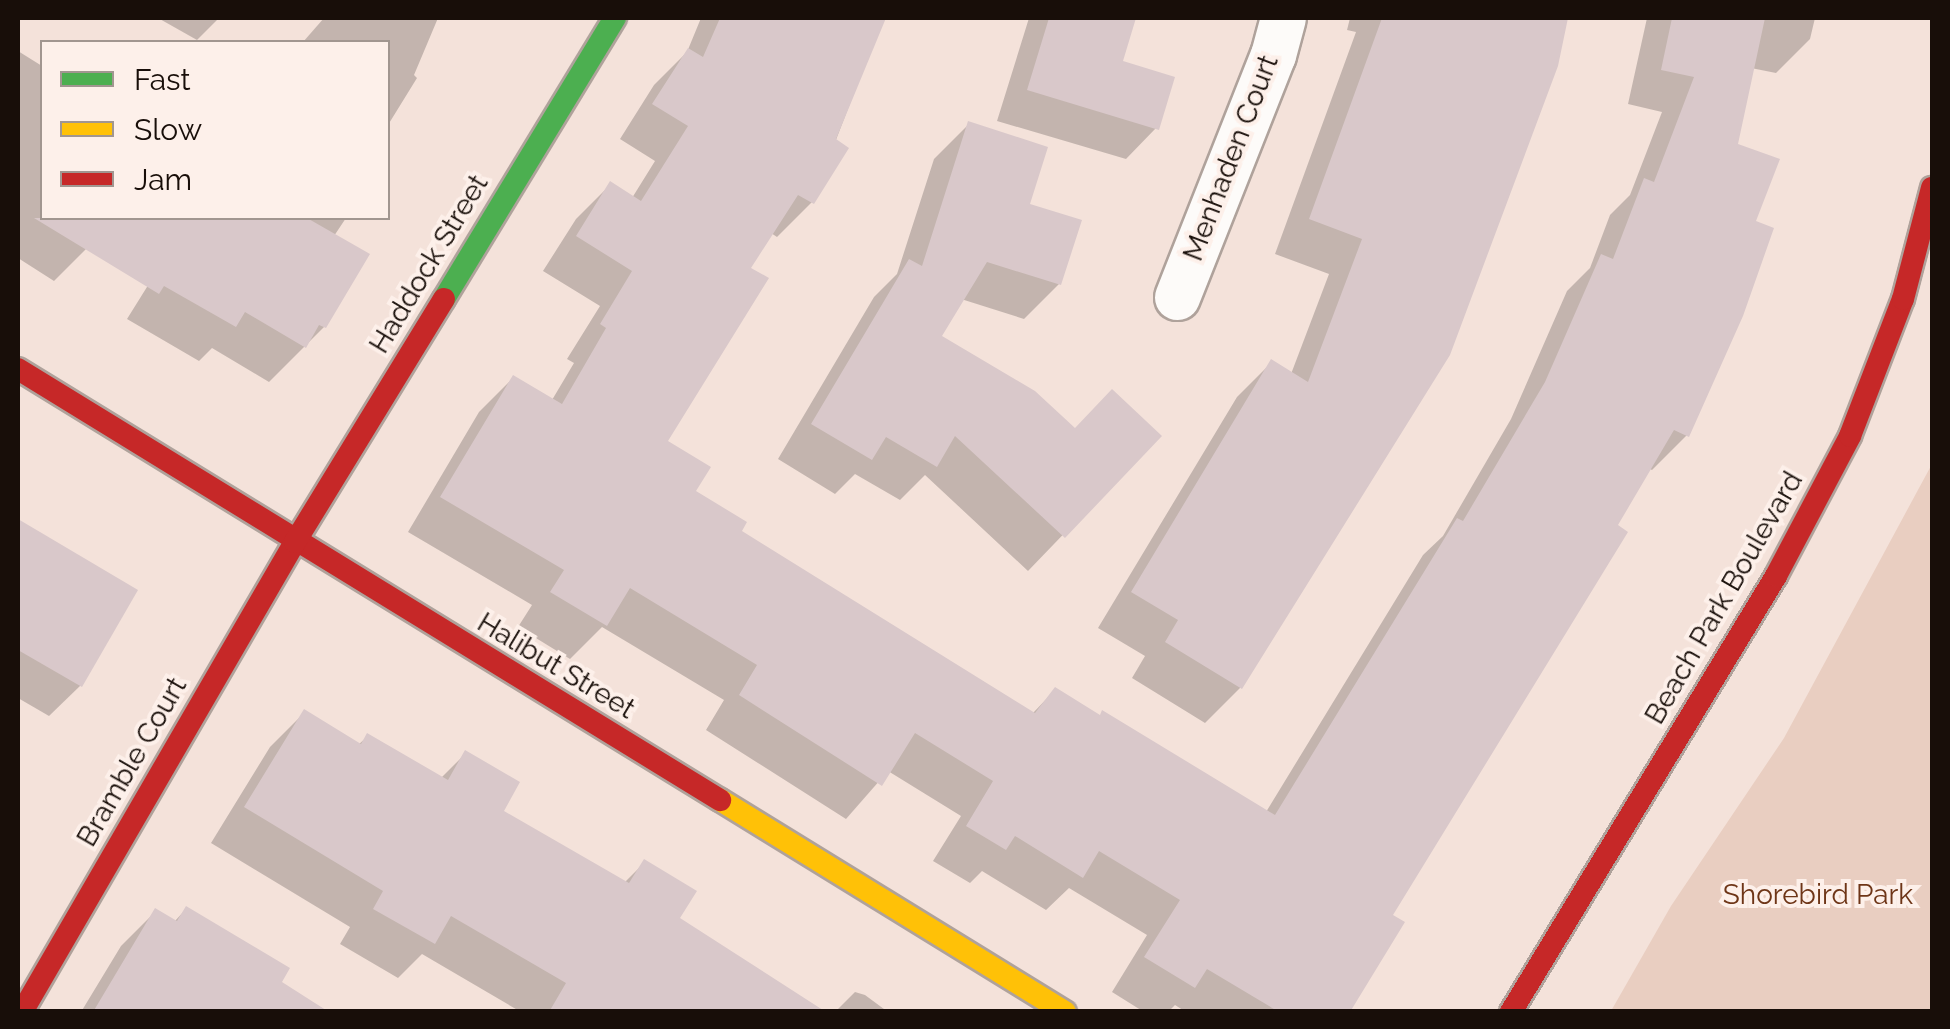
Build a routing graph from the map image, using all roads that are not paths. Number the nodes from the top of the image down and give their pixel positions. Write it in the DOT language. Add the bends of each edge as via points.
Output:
graph roads {
  1 [pos="615,18"];
  2 [pos="1283,18"];
  3 [pos="1932,188"];
  4 [pos="1176,297"];
  5 [pos="18,369"];
  6 [pos="295,542"];
  7 [pos="22,1012"];
  8 [pos="1065,1012"];
  9 [pos="1510,1012"];
  1 -- 6 [label="street, Haddock Street"];
  2 -- 4 [label="street, Menhaden Court"];
  3 -- 9 [label="street, Beach Park Boulevard" via="1902,299 1850,436 1776,576"];
  5 -- 6 [label="street, Halibut Street"];
  6 -- 7 [label="street, Bramble Court"];
  6 -- 8 [label="street, Halibut Street"];
}
